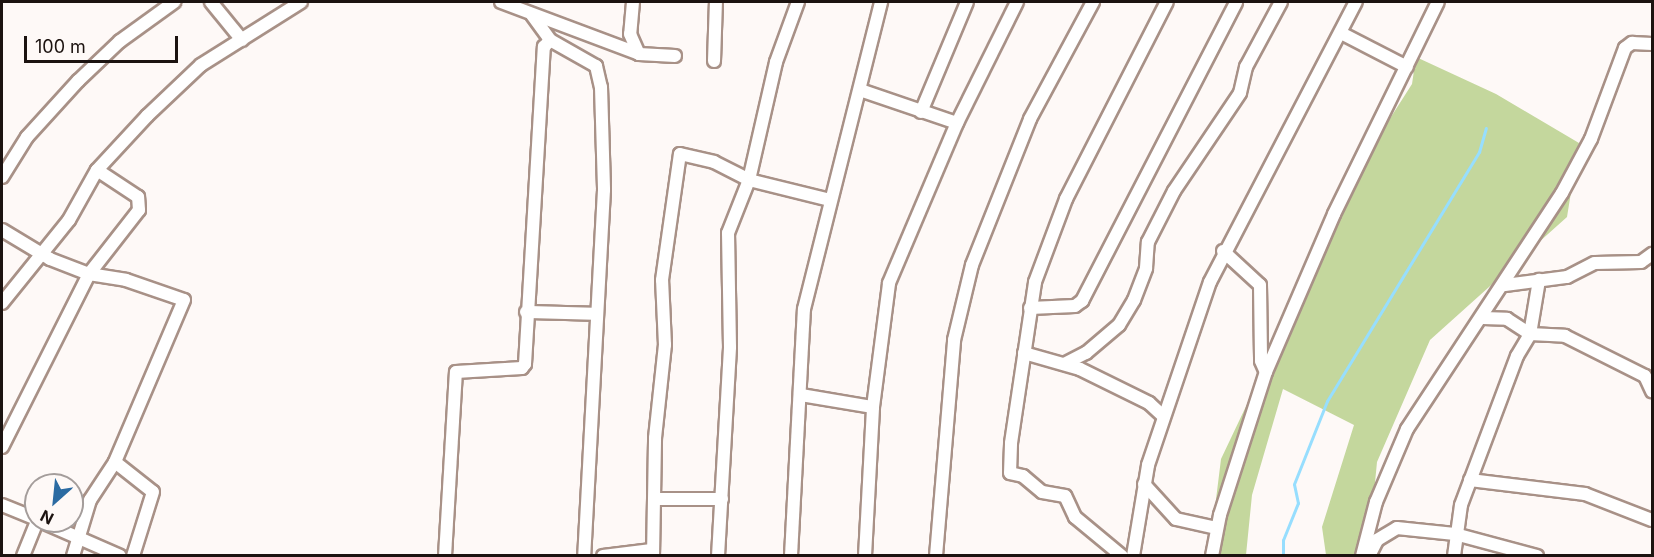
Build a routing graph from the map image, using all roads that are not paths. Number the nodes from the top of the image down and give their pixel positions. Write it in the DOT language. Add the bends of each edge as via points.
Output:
graph roads {
  1 [pos="174,2"];
  2 [pos="211,2"];
  3 [pos="301,2"];
  4 [pos="501,2"];
  5 [pos="633,2"];
  6 [pos="716,2"];
  7 [pos="798,2"];
  8 [pos="881,2"];
  9 [pos="968,2"];
  10 [pos="1017,2"];
  11 [pos="1093,2"];
  12 [pos="1167,2"];
  13 [pos="1236,2"];
  14 [pos="1281,2"];
  15 [pos="1356,2"];
  16 [pos="1438,2"];
  17 [pos="532,15"];
  18 [pos="1341,33"];
  19 [pos="242,40"];
  20 [pos="550,40"];
  21 [pos="1653,44"];
  22 [pos="639,54"];
  23 [pos="675,56"];
  24 [pos="714,61"];
  25 [pos="1407,67"];
  26 [pos="860,90"];
  27 [pos="921,112"];
  28 [pos="957,123"];
  29 [pos="97,170"];
  30 [pos="2,177"];
  31 [pos="749,180"];
  32 [pos="830,200"];
  33 [pos="2,230"];
  34 [pos="1223,251"];
  35 [pos="40,252"];
  36 [pos="1653,254"];
  37 [pos="89,274"];
  38 [pos="1539,280"];
  39 [pos="1505,285"];
  40 [pos="2,303"];
  41 [pos="1030,308"];
  42 [pos="526,312"];
  43 [pos="596,314"];
  44 [pos="1483,318"];
  45 [pos="1530,333"];
  46 [pos="1024,353"];
  47 [pos="1064,364"];
  48 [pos="1266,372"];
  49 [pos="1653,392"];
  50 [pos="801,395"];
  51 [pos="873,407"];
  52 [pos="1163,416"];
  53 [pos="2,447"];
  54 [pos="115,462"];
  55 [pos="1470,480"];
  56 [pos="1144,484"];
  57 [pos="657,499"];
  58 [pos="722,499"];
  59 [pos="2,505"];
  60 [pos="24,514"];
  61 [pos="1653,520"];
  62 [pos="1217,528"];
  63 [pos="33,533"];
  64 [pos="68,533"];
  65 [pos="1455,534"];
  66 [pos="77,537"];
  67 [pos="652,553"];
  68 [pos="935,553"];
  69 [pos="24,555"];
  70 [pos="73,555"];
  71 [pos="120,555"];
  72 [pos="133,555"];
  73 [pos="445,555"];
  74 [pos="584,555"];
  75 [pos="603,555"];
  76 [pos="718,555"];
  77 [pos="791,555"];
  78 [pos="865,555"];
  79 [pos="1122,555"];
  80 [pos="1133,555"];
  81 [pos="1212,555"];
  82 [pos="1362,555"];
  83 [pos="1369,555"];
  84 [pos="1454,555"];
  85 [pos="1537,555"];
  1 -- 30 [label="street" via="120,41 78,81 27,137"];
  2 -- 19 [label="street"];
  3 -- 19 [label="street"];
  4 -- 17 [label="street"];
  5 -- 22 [label="street" via="630,34"];
  6 -- 24 [label="street"];
  7 -- 31 [label="street" via="776,62"];
  8 -- 26 [label="street"];
  9 -- 27 [label="street"];
  10 -- 28 [label="street"];
  11 -- 68 [label="street" via="1030,119 972,265 954,340"];
  12 -- 41 [label="street" via="1066,199 1035,282"];
  13 -- 41 [label="street" via="1082,301 1075,306"];
  14 -- 47 [label="street" via="1246,68 1240,93 1174,191 1148,242 1146,268 1134,300 1119,325 1086,353"];
  15 -- 18 [label="street"];
  16 -- 25 [label="street"];
  17 -- 20 [label="street"];
  17 -- 22 [label="street"];
  18 -- 25 [label="street"];
  18 -- 34 [label="street"];
  19 -- 29 [label="street" via="201,65"];
  20 -- 42 [label="street" via="544,47"];
  20 -- 43 [label="street" via="599,71 604,190"];
  21 -- 39 [label="street" via="1632,43 1625,48 1591,139"];
  22 -- 23 [label="street"];
  25 -- 48 [label="street" via="1334,214"];
  26 -- 27 [label="street"];
  26 -- 32 [label="street"];
  27 -- 28 [label="street"];
  28 -- 51 [label="street" via="889,282"];
  29 -- 35 [label="street" via="69,220"];
  29 -- 37 [label="street" via="138,197 139,210"];
  31 -- 32 [label="street"];
  31 -- 57 [label="street" via="714,162 680,154 662,280 664,345 656,438"];
  31 -- 58 [label="street" via="728,233 730,347"];
  32 -- 50 [label="street" via="804,309"];
  33 -- 35 [label="street"];
  34 -- 48 [label="street" via="1260,285 1261,361"];
  34 -- 52 [label="street"];
  35 -- 37 [label="street"];
  35 -- 40 [label="street"];
  36 -- 38 [label="street" via="1641,262 1595,264 1567,277"];
  37 -- 53 [label="street"];
  37 -- 54 [label="street" via="126,280 184,300"];
  38 -- 39 [label="street"];
  38 -- 45 [label="street"];
  39 -- 44 [label="street"];
  41 -- 46 [label="street"];
  42 -- 43 [label="street"];
  42 -- 73 [label="street" via="524,366 455,375"];
  43 -- 74 [label="street" via="595,405"];
  44 -- 45 [label="street" via="1507,320"];
  44 -- 82 [label="street" via="1462,343 1402,439 1376,502"];
  45 -- 49 [label="street" via="1565,336 1609,356 1645,376"];
  45 -- 55 [label="street" via="1517,356"];
  46 -- 47 [label="street"];
  46 -- 79 [label="street" via="1009,472 1023,476 1042,492 1065,496 1075,517"];
  47 -- 52 [label="street" via="1149,402"];
  48 -- 62 [label="street"];
  50 -- 51 [label="street"];
  50 -- 77 [label="street"];
  51 -- 78 [label="street"];
  52 -- 56 [label="street"];
  54 -- 66 [label="street" via="90,500"];
  54 -- 72 [label="street" via="152,491"];
  55 -- 61 [label="street" via="1585,494"];
  55 -- 65 [label="street"];
  56 -- 62 [label="street" via="1176,519"];
  56 -- 80 [label="street"];
  57 -- 58 [label="street"];
  57 -- 67 [label="street"];
  58 -- 76 [label="street"];
  59 -- 60 [label="street"];
  62 -- 81 [label="street"];
  63 -- 69 [label="street"];
  64 -- 66 [label="street"];
  65 -- 83 [label="street" via="1397,528 1377,540"];
  65 -- 84 [label="street"];
  65 -- 85 [label="street"];
  66 -- 70 [label="street"];
  66 -- 71 [label="street"];
  67 -- 75 [label="street"];
}
